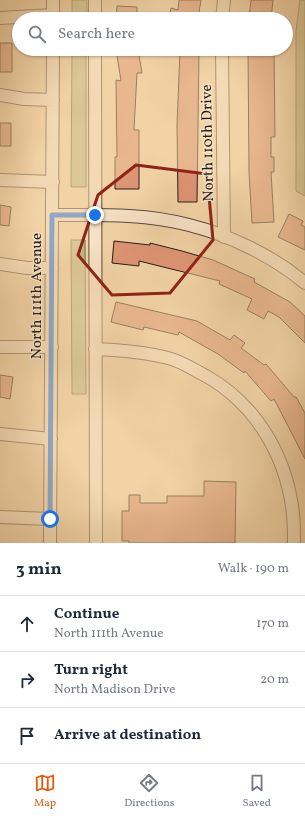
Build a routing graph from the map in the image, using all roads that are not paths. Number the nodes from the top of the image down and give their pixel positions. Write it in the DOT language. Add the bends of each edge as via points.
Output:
graph roads {
  1 [pos="53,0"];
  2 [pos="95,0"];
  3 [pos="224,0"];
  4 [pos="53,12"];
  5 [pos="95,12"];
  6 [pos="223,12"];
  7 [pos="0,18"];
  8 [pos="12,18"];
  9 [pos="53,56"];
  10 [pos="95,56"];
  11 [pos="222,56"];
  12 [pos="0,95"];
  13 [pos="53,100"];
  14 [pos="0,180"];
  15 [pos="53,182"];
  16 [pos="52,215"];
  17 [pos="95,215"];
  18 [pos="224,237"];
  19 [pos="0,264"];
  20 [pos="52,268"];
  21 [pos="305,283"];
  22 [pos="0,347"];
  23 [pos="52,347"];
  24 [pos="95,349"];
  25 [pos="0,434"];
  26 [pos="51,439"];
  27 [pos="0,517"];
  28 [pos="50,519"];
  29 [pos="50,543"];
  30 [pos="96,543"];
  31 [pos="294,543"];
  1 -- 4 [label="street"];
  2 -- 5 [label="street"];
  3 -- 6 [label="street"];
  7 -- 8 [label="street"];
  9 -- 13 [label="street, North 111th Avenue"];
  10 -- 17 [label="street"];
  11 -- 18 [label="street, North 110th Drive"];
  12 -- 13 [label="street"];
  13 -- 15 [label="street, North 111th Avenue"];
  14 -- 15 [label="street"];
  15 -- 16 [label="street, North 111th Avenue"];
  16 -- 17 [label="street"];
  16 -- 20 [label="street, North 111th Avenue"];
  17 -- 18 [label="street" via="150,218 188,224"];
  17 -- 24 [label="street"];
  18 -- 21 [label="street" via="271,258"];
  19 -- 20 [label="street"];
  20 -- 23 [label="street, North 111th Avenue"];
  22 -- 23 [label="street"];
  23 -- 26 [label="street, North 111th Avenue"];
  24 -- 30 [label="street"];
  24 -- 31 [label="street" via="168,358 220,385 247,408 267,434 279,459 292,506"];
  25 -- 26 [label="street"];
  26 -- 28 [label="street, North 111th Avenue"];
  27 -- 28 [label="street"];
  28 -- 29 [label="street, North 111th Avenue"];
}
